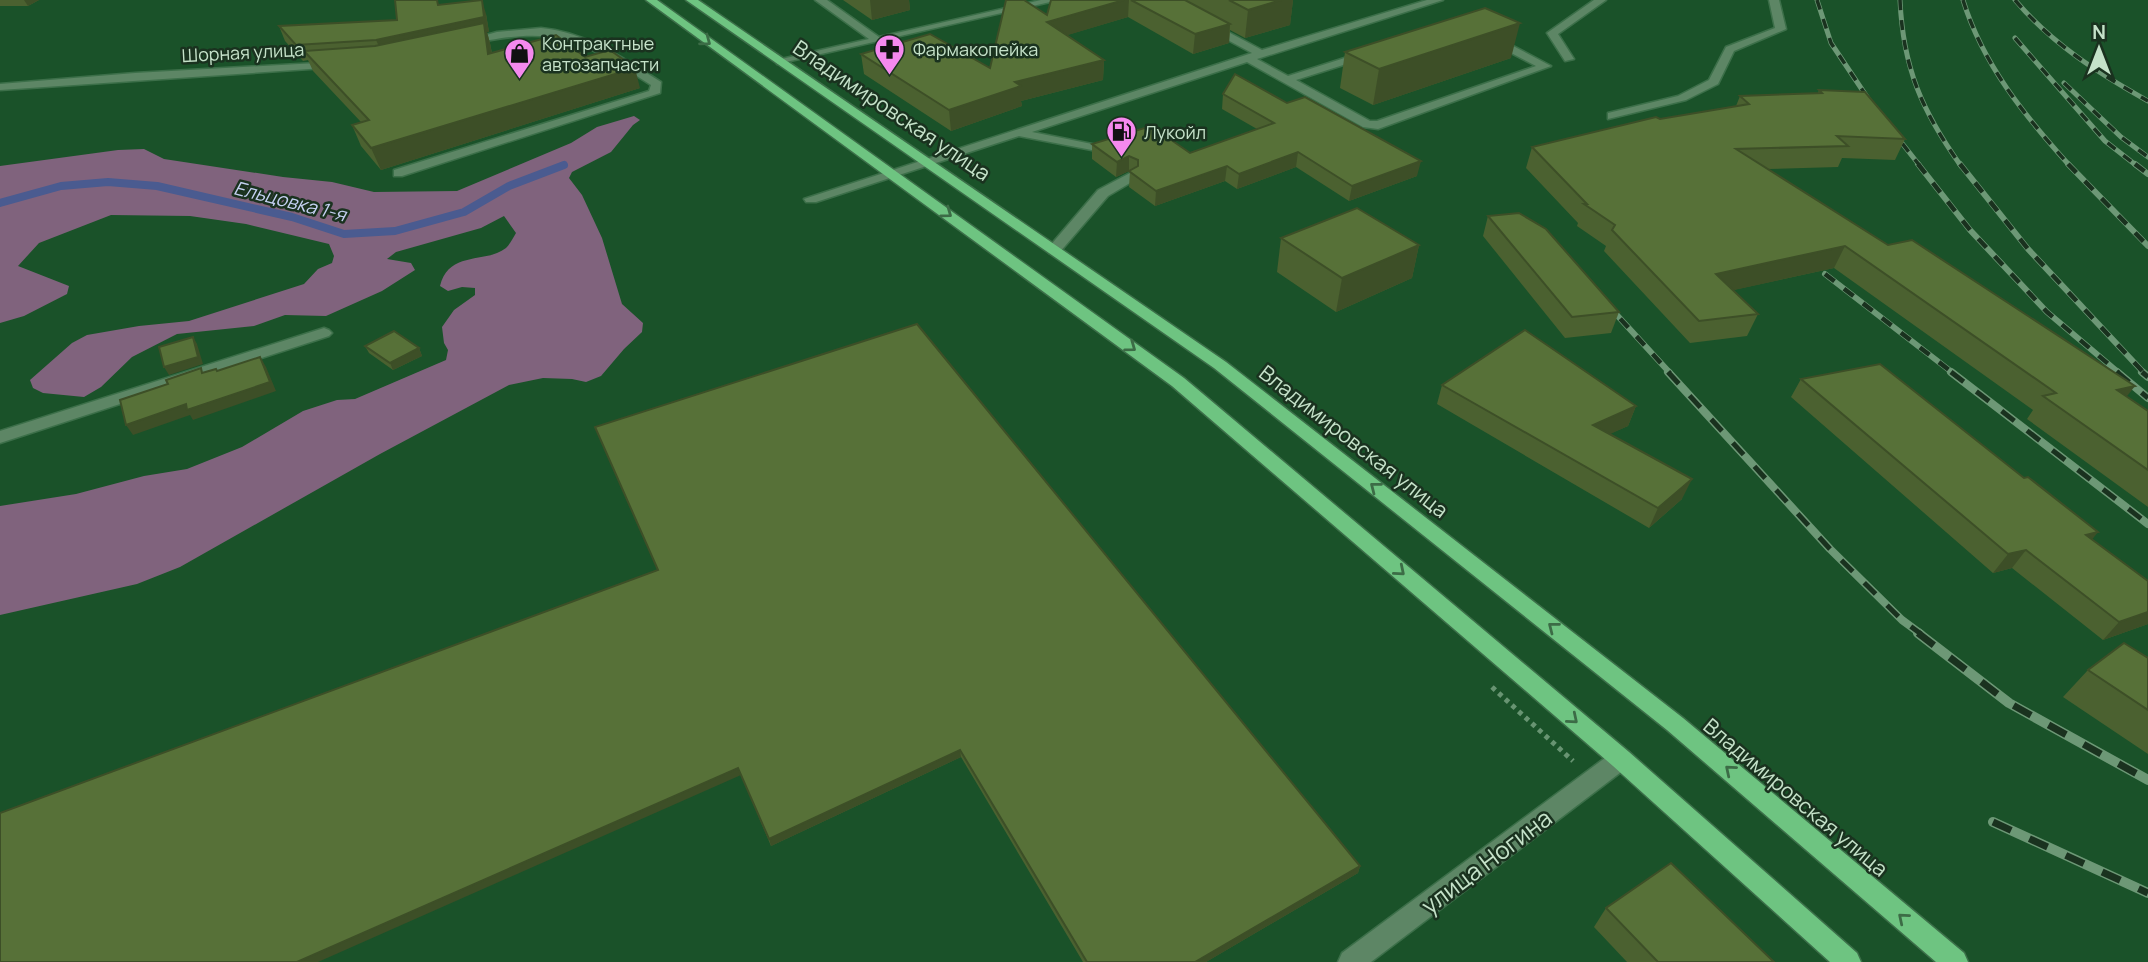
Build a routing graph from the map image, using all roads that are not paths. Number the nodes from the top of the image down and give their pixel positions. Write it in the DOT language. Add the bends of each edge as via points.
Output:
graph roads {
  1 [pos="651,0"];
  2 [pos="691,0"];
  3 [pos="820,0"];
  4 [pos="1015,0"];
  5 [pos="1054,0"];
  6 [pos="1438,0"];
  7 [pos="1601,0"];
  8 [pos="1774,0"];
  9 [pos="1026,6"];
  10 [pos="1195,18"];
  11 [pos="1478,34"];
  12 [pos="877,40"];
  13 [pos="451,46"];
  14 [pos="1261,54"];
  15 [pos="1358,57"];
  16 [pos="1247,58"];
  17 [pos="1569,60"];
  18 [pos="781,62"];
  19 [pos="342,64"];
  20 [pos="1286,79"];
  21 [pos="0,87"];
  22 [pos="1612,116"];
  23 [pos="1017,132"];
  24 [pos="1093,148"];
  25 [pos="926,162"];
  26 [pos="398,173"];
  27 [pos="892,173"];
  28 [pos="1130,177"];
  29 [pos="811,199"];
  30 [pos="1054,250"];
  31 [pos="324,333"];
  32 [pos="0,437"];
  33 [pos="1621,760"];
  34 [pos="1351,962"];
  35 [pos="1848,962"];
  36 [pos="1955,962"];
  1 -- 27 [label="main road, one-way"];
  2 -- 18 [label="main road, Владимировская улица"];
  3 -- 12 [label="street"];
  4 -- 9 [label="street"];
  5 -- 9 [label="street"];
  6 -- 14 [label="street"];
  7 -- 17 [label="street" via="1552,33"];
  8 -- 22 [label="street" via="1781,29 1730,49 1714,82 1682,98"];
  9 -- 12 [label="street"];
  10 -- 14 [label="street"];
  11 -- 20 [label="street" via="1545,66 1372,125"];
  12 -- 18 [label="street"];
  13 -- 26 [label="street" via="552,32 584,43 657,84 654,93"];
  14 -- 16 [label="street"];
  15 -- 20 [label="street"];
  16 -- 20 [label="street"];
  16 -- 23 [label="street"];
  18 -- 25 [label="main road, Владимировская улица"];
  19 -- 21 [label="street, Шорная улица"];
  23 -- 24 [label="street"];
  23 -- 25 [label="street"];
  25 -- 27 [label="street"];
  25 -- 30 [label="main road, Владимировская улица"];
  27 -- 29 [label="street"];
  27 -- 33 [label="main road, one-way" via="1178,382"];
  28 -- 30 [label="street" via="1103,193"];
  36 -- 30 [label="main road, Владимировская улица, one-way" via="1675,723 1220,365"];
  31 -- 32 [label="street"];
  33 -- 34 [label="street, улица Ногина"];
  33 -- 35 [label="main road"];
}
